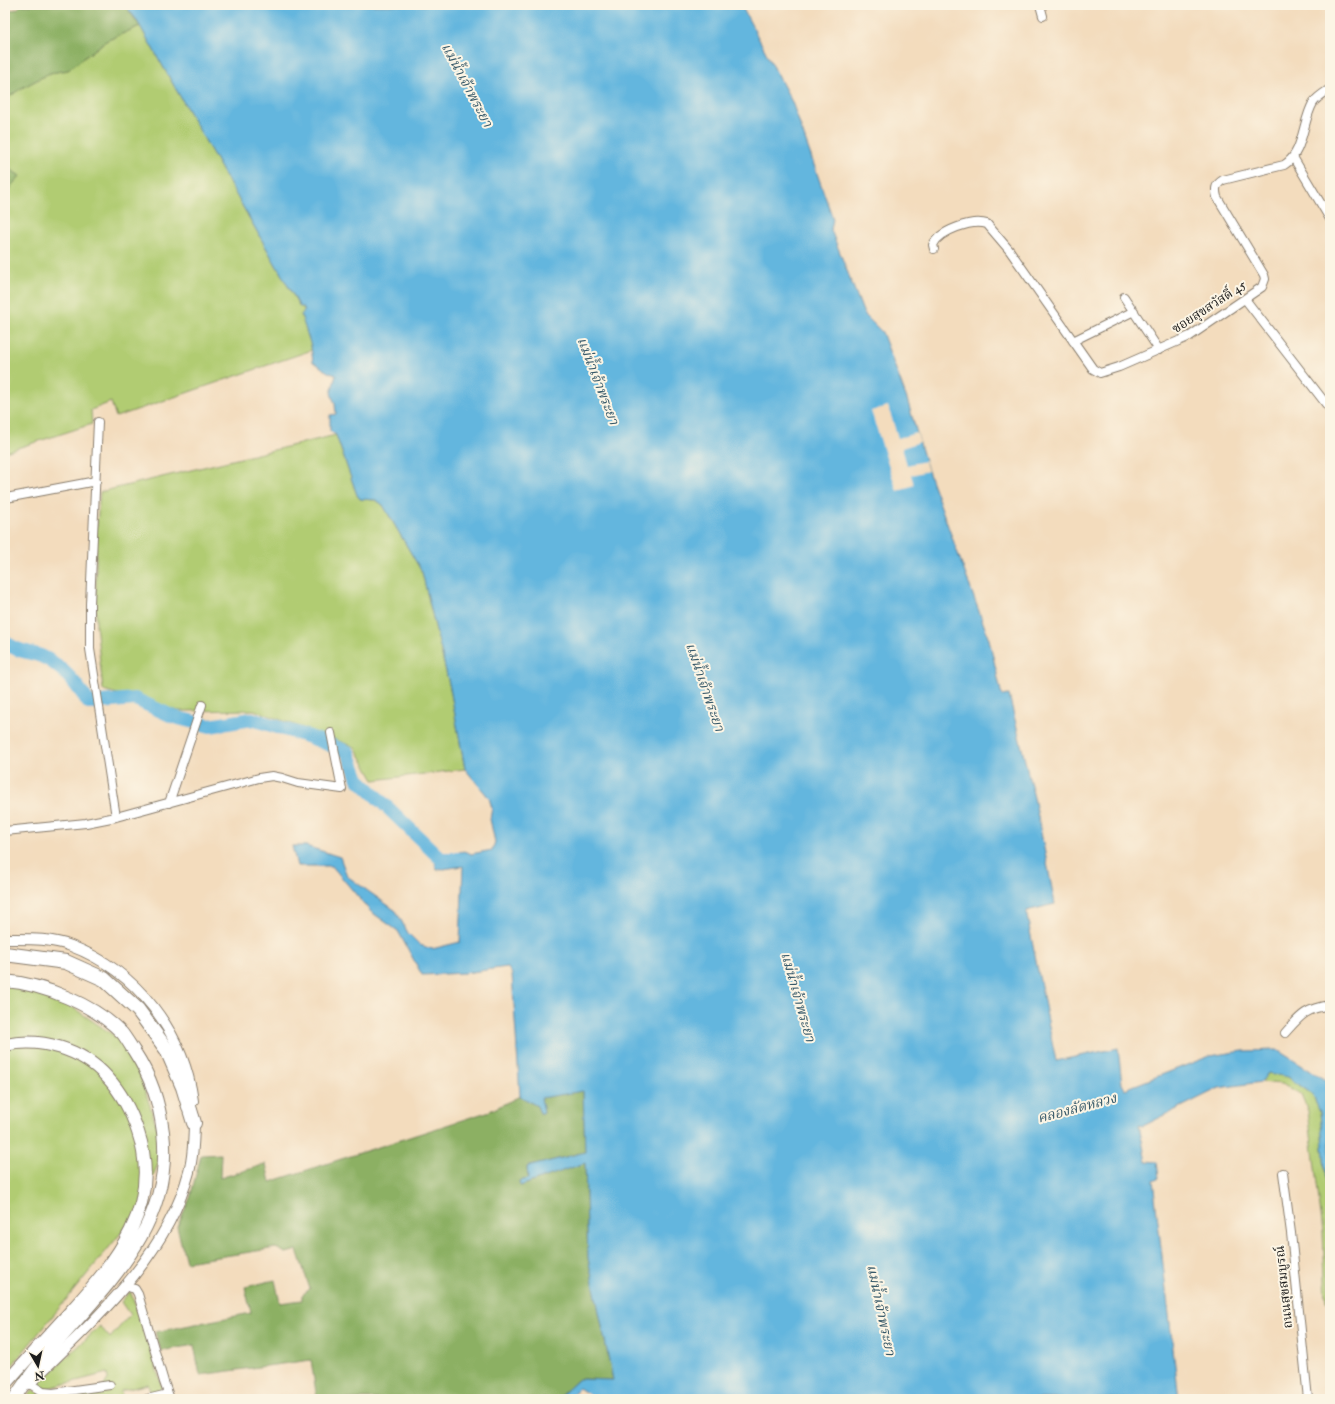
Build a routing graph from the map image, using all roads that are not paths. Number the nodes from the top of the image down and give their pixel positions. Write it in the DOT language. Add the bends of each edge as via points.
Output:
graph roads {
  1 [pos="1040,5"];
  2 [pos="1043,16"];
  3 [pos="1330,89"];
  4 [pos="1293,157"];
  5 [pos="1330,220"];
  6 [pos="934,249"];
  7 [pos="1124,297"];
  8 [pos="1245,299"];
  9 [pos="1134,311"];
  10 [pos="1073,341"];
  11 [pos="1159,350"];
  12 [pos="1330,409"];
  13 [pos="98,422"];
  14 [pos="96,481"];
  15 [pos="6,498"];
  16 [pos="202,708"];
  17 [pos="331,733"];
  18 [pos="169,803"];
  19 [pos="116,817"];
  20 [pos="5,831"];
  21 [pos="5,939"];
  22 [pos="5,954"];
  23 [pos="5,981"];
  24 [pos="1330,1005"];
  25 [pos="1285,1033"];
  26 [pos="5,1045"];
  27 [pos="194,1122"];
  28 [pos="1283,1173"];
  29 [pos="124,1286"];
  30 [pos="5,1384"];
  31 [pos="30,1384"];
  32 [pos="110,1385"];
  33 [pos="169,1396"];
  34 [pos="14,1399"];
  35 [pos="147,1399"];
  36 [pos="1308,1399"];
  1 -- 2 [label="street"];
  3 -- 4 [label="street" via="1314,102"];
  4 -- 5 [label="street"];
  4 -- 8 [label="street, ซอยสุขสวัสดิ์ 45" via="1284,165 1222,180 1217,184 1217,197 1265,279 1262,287"];
  6 -- 10 [label="street, ซอยสุขสวัสดิ์ 45" via="933,245 938,237 955,228 974,222 987,224 1010,251"];
  7 -- 9 [label="street"];
  8 -- 11 [label="street, ซอยสุขสวัสดิ์ 45" via="1190,336"];
  8 -- 12 [label="street"];
  9 -- 10 [label="street"];
  9 -- 11 [label="street"];
  10 -- 11 [label="street, ซอยสุขสวัสดิ์ 45" via="1093,369 1100,373"];
  13 -- 14 [label="street"];
  14 -- 15 [label="street"];
  14 -- 19 [label="street" via="90,649"];
  16 -- 18 [label="street"];
  17 -- 18 [label="street" via="342,789 298,783 272,776"];
  18 -- 19 [label="street"];
  19 -- 20 [label="street" via="86,823"];
  21 -- 27 [label="street" via="39,940 71,946 129,980 152,1004 174,1037 187,1070"];
  22 -- 27 [label="highway" via="66,962 104,979 138,1010 167,1050"];
  23 -- 34 [label="main road" via="25,983 61,994 94,1011 122,1033 152,1081 161,1115 164,1143 164,1168 160,1190 130,1257 86,1311 51,1348"];
  24 -- 25 [label="street" via="1302,1014"];
  26 -- 30 [label="main road" via="31,1041 53,1045 78,1055 101,1070 118,1088 131,1113 141,1141 145,1167 139,1211 123,1246 98,1280"];
  27 -- 29 [label="street" via="190,1171 175,1212 145,1261"];
  28 -- 36 [label="street, ถนนสุขสมบูรณ์"];
  29 -- 31 [label="street"];
  29 -- 33 [label="street" via="135,1289 138,1294"];
  31 -- 32 [label="street" via="43,1392 53,1393"];
  31 -- 34 [label="street"];
  33 -- 35 [label="street"];
}
